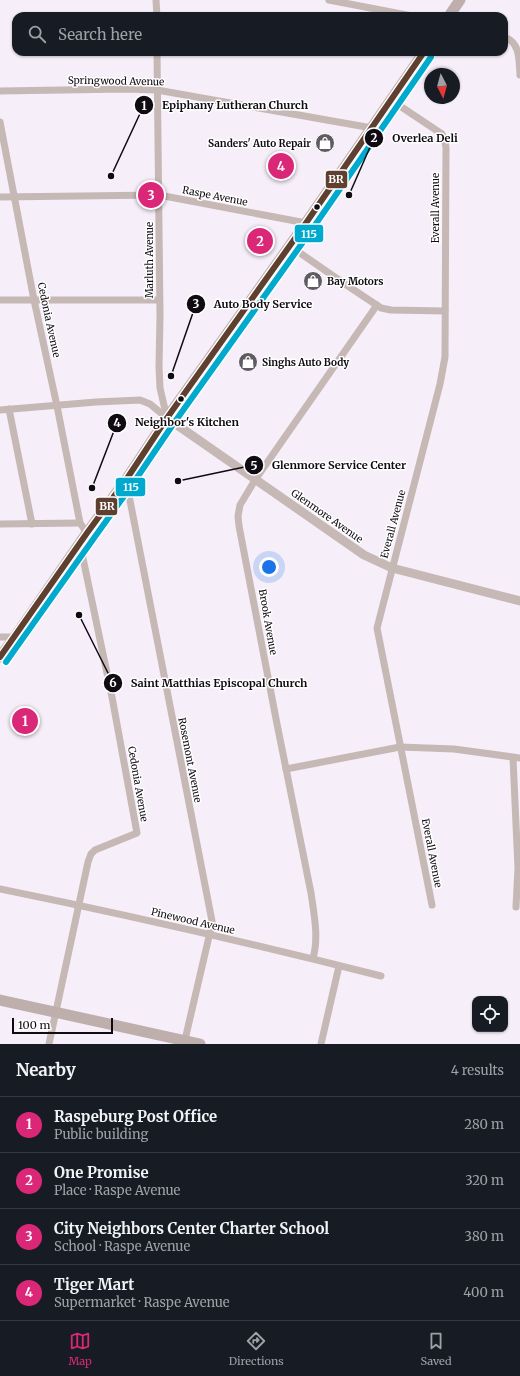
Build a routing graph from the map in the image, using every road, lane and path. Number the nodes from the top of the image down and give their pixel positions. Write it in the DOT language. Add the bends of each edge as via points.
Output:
graph roads {
  1 [pos="156,0"];
  2 [pos="329,0"];
  3 [pos="460,0"];
  4 [pos="156,12"];
  5 [pos="391,12"];
  6 [pos="452,12"];
  7 [pos="508,38"];
  8 [pos="157,56"];
  9 [pos="421,56"];
  10 [pos="520,74"];
  11 [pos="158,90"];
  12 [pos="0,91"];
  13 [pos="391,100"];
  14 [pos="0,122"];
  15 [pos="372,128"];
  16 [pos="159,195"];
  17 [pos="0,197"];
  18 [pos="14,197"];
  19 [pos="306,223"];
  20 [pos="290,246"];
  21 [pos="0,300"];
  22 [pos="34,300"];
  23 [pos="159,300"];
  24 [pos="377,305"];
  25 [pos="445,311"];
  26 [pos="161,396"];
  27 [pos="150,404"];
  28 [pos="57,406"];
  29 [pos="9,409"];
  30 [pos="0,410"];
  31 [pos="168,418"];
  32 [pos="126,480"];
  33 [pos="255,480"];
  34 [pos="80,523"];
  35 [pos="0,524"];
  36 [pos="32,524"];
  37 [pos="87,533"];
  38 [pos="80,544"];
  39 [pos="392,568"];
  40 [pos="520,601"];
  41 [pos="0,637"];
  42 [pos="15,637"];
  43 [pos="0,657"];
  44 [pos="400,747"];
  45 [pos="516,758"];
  46 [pos="286,769"];
  47 [pos="519,868"];
  48 [pos="0,889"];
  49 [pos="78,905"];
  50 [pos="432,905"];
  51 [pos="516,907"];
  52 [pos="209,935"];
  53 [pos="312,958"];
  54 [pos="339,966"];
  55 [pos="381,976"];
  56 [pos="0,1000"];
  57 [pos="56,1013"];
  58 [pos="185,1042"];
  59 [pos="49,1044"];
  60 [pos="200,1044"];
  61 [pos="321,1044"];
  1 -- 4 [label="street"];
  2 -- 5 [label="street"];
  3 -- 6 [label="main road"];
  7 -- 10 [label="street" via="519,50"];
  8 -- 11 [label="street, Marluth Avenue"];
  9 -- 13 [label="main road"];
  11 -- 12 [label="street, Springwood Avenue"];
  11 -- 15 [label="street, Springwood Avenue"];
  11 -- 16 [label="street, Marluth Avenue"];
  13 -- 15 [label="main road"];
  13 -- 25 [label="street, Everall Avenue" via="442,134 445,141"];
  14 -- 18 [label="street, Cedonia Avenue"];
  15 -- 19 [label="main road"];
  16 -- 18 [label="street, Raspe Avenue"];
  16 -- 19 [label="street, Raspe Avenue"];
  16 -- 23 [label="street, Marluth Avenue"];
  17 -- 18 [label="street, Raspe Avenue"];
  18 -- 22 [label="street, Cedonia Avenue"];
  19 -- 20 [label="main road"];
  20 -- 24 [label="street"];
  20 -- 31 [label="main road"];
  21 -- 22 [label="street"];
  22 -- 23 [label="street"];
  22 -- 28 [label="street, Cedonia Avenue"];
  23 -- 26 [label="street, Marluth Avenue"];
  24 -- 25 [label="street" via="391,310"];
  24 -- 33 [label="street, Brook Avenue"];
  25 -- 39 [label="street, Everall Avenue" via="444,370"];
  26 -- 27 [label="street"];
  26 -- 31 [label="street, Marluth Avenue"];
  27 -- 28 [label="street, Glenmore Avenue" via="132,400"];
  27 -- 31 [label="street, Glenmore Avenue"];
  28 -- 29 [label="street, Glenmore Avenue"];
  28 -- 34 [label="street, Cedonia Avenue"];
  29 -- 30 [label="street, Glenmore Avenue"];
  29 -- 36 [label="street"];
  31 -- 32 [label="main road"];
  31 -- 33 [label="street, Glenmore Avenue"];
  32 -- 37 [label="main road"];
  32 -- 52 [label="street, Rosemont Avenue" via="212,921"];
  33 -- 39 [label="street, Glenmore Avenue" via="364,555"];
  33 -- 46 [label="street, Brook Avenue" via="240,505 238,516"];
  34 -- 36 [label="street"];
  34 -- 37 [label="street"];
  35 -- 36 [label="street"];
  37 -- 38 [label="main road"];
  38 -- 42 [label="main road"];
  38 -- 49 [label="street, Cedonia Avenue" via="137,833 99,847 91,854"];
  39 -- 40 [label="street, Glenmore Avenue"];
  39 -- 44 [label="street, Everall Avenue" via="377,628"];
  41 -- 42 [label="street"];
  42 -- 43 [label="main road"];
  44 -- 45 [label="street" via="454,749"];
  44 -- 46 [label="street"];
  44 -- 50 [label="street, Everall Avenue"];
  45 -- 47 [label="street"];
  46 -- 53 [label="street, Brook Avenue" via="313,907 316,947"];
  47 -- 51 [label="street"];
  48 -- 49 [label="street, Pinewood Avenue"];
  49 -- 52 [label="street, Pinewood Avenue"];
  49 -- 57 [label="street, Cedonia Avenue"];
  52 -- 53 [label="street, Pinewood Avenue"];
  52 -- 58 [label="street, Rosemont Avenue"];
  53 -- 54 [label="street, Pinewood Avenue"];
  54 -- 55 [label="street, Pinewood Avenue"];
  54 -- 61 [label="street"];
  56 -- 57 [label="main road"];
  57 -- 58 [label="main road"];
  57 -- 59 [label="street, Cedonia Avenue"];
  58 -- 60 [label="main road"];
}
